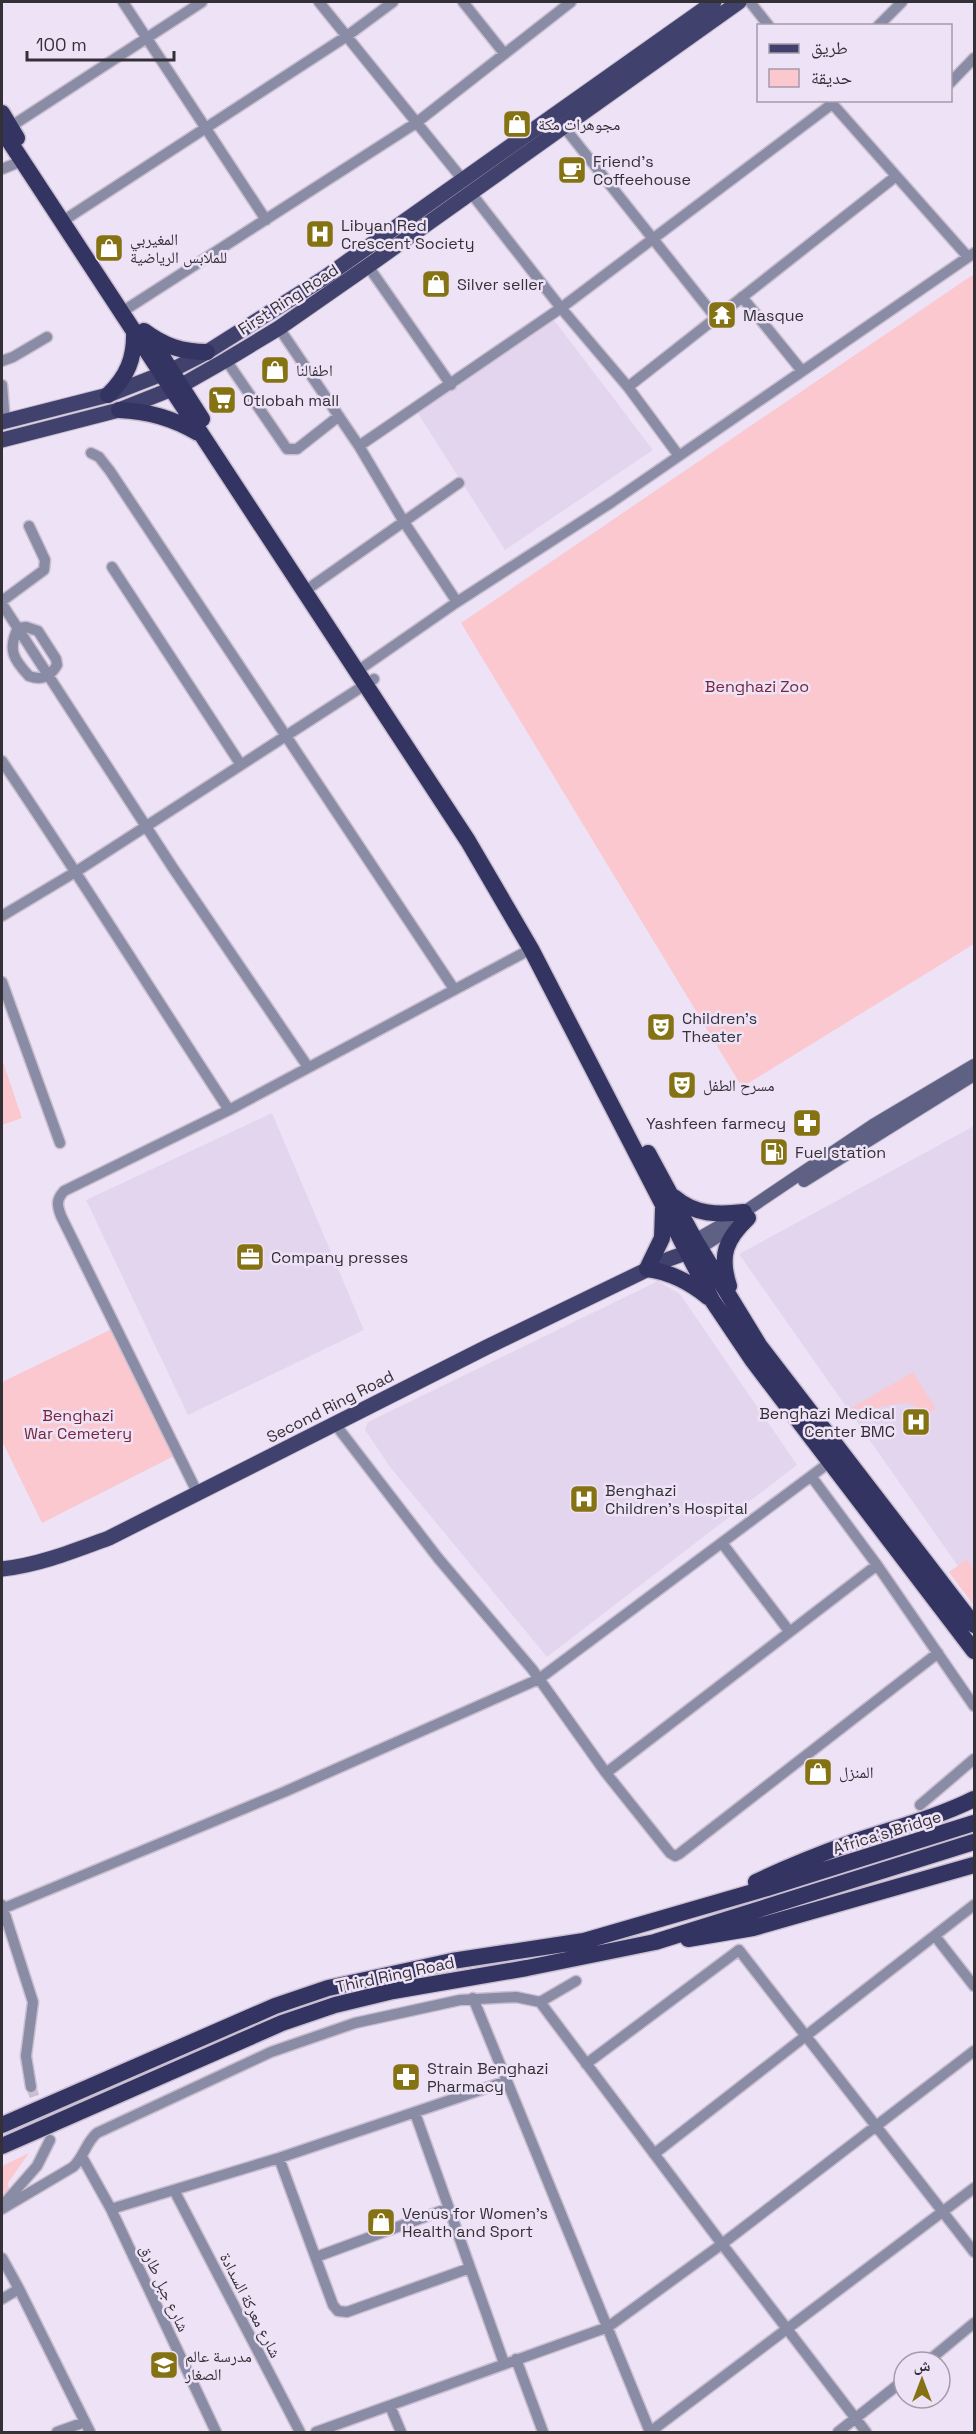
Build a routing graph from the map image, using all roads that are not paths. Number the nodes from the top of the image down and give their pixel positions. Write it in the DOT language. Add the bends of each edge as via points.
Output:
graph roads {
  1 [pos="123,2"];
  2 [pos="202,2"];
  3 [pos="319,2"];
  4 [pos="393,2"];
  5 [pos="463,2"];
  6 [pos="571,2"];
  7 [pos="714,2"];
  8 [pos="739,2"];
  9 [pos="750,2"];
  10 [pos="902,2"];
  11 [pos="767,24"];
  12 [pos="880,24"];
  13 [pos="347,36"];
  14 [pos="146,38"];
  15 [pos="503,52"];
  16 [pos="973,64"];
  17 [pos="952,82"];
  18 [pos="831,102"];
  19 [pos="4,123"];
  20 [pos="416,123"];
  21 [pos="564,127"];
  22 [pos="204,128"];
  23 [pos="22,161"];
  24 [pos="2,169"];
  25 [pos="896,177"];
  26 [pos="467,187"];
  27 [pos="69,217"];
  28 [pos="266,220"];
  29 [pos="653,241"];
  30 [pos="971,255"];
  31 [pos="368,266"];
  32 [pos="742,297"];
  33 [pos="128,308"];
  34 [pos="561,308"];
  35 [pos="716,318"];
  36 [pos="279,328"];
  37 [pos="139,331"];
  38 [pos="47,337"];
  39 [pos="207,352"];
  40 [pos="226,360"];
  41 [pos="2,361"];
  42 [pos="802,371"];
  43 [pos="171,380"];
  44 [pos="2,385"];
  45 [pos="451,385"];
  46 [pos="628,387"];
  47 [pos="108,395"];
  48 [pos="119,410"];
  49 [pos="339,416"];
  50 [pos="3,422"];
  51 [pos="201,435"];
  52 [pos="2,440"];
  53 [pos="359,446"];
  54 [pos="91,453"];
  55 [pos="679,456"];
  56 [pos="459,483"];
  57 [pos="404,522"];
  58 [pos="29,526"];
  59 [pos="112,567"];
  60 [pos="312,586"];
  61 [pos="2,602"];
  62 [pos="457,602"];
  63 [pos="18,628"];
  64 [pos="365,675"];
  65 [pos="48,676"];
  66 [pos="285,737"];
  67 [pos="2,761"];
  68 [pos="241,765"];
  69 [pos="147,826"];
  70 [pos="77,871"];
  71 [pos="2,916"];
  72 [pos="531,949"];
  73 [pos="2,982"];
  74 [pos="454,989"];
  75 [pos="975,1065"];
  76 [pos="308,1067"];
  77 [pos="975,1075"];
  78 [pos="229,1110"];
  79 [pos="60,1143"];
  80 [pos="667,1199"];
  81 [pos="746,1215"];
  82 [pos="692,1247"];
  83 [pos="647,1269"];
  84 [pos="712,1300"];
  85 [pos="735,1307"];
  86 [pos="335,1424"];
  87 [pos="830,1462"];
  88 [pos="811,1476"];
  89 [pos="197,1492"];
  90 [pos="722,1543"];
  91 [pos="877,1565"];
  92 [pos="2,1569"];
  93 [pos="975,1625"];
  94 [pos="789,1631"];
  95 [pos="975,1651"];
  96 [pos="938,1653"];
  97 [pos="539,1679"];
  98 [pos="975,1706"];
  99 [pos="975,1759"];
  100 [pos="606,1773"];
  101 [pos="975,1799"];
  102 [pos="920,1805"];
  103 [pos="975,1823"];
  104 [pos="975,1842"];
  105 [pos="975,1865"];
  106 [pos="811,1874"];
  107 [pos="714,1902"];
  108 [pos="975,1905"];
  109 [pos="2,1908"];
  110 [pos="935,1936"];
  111 [pos="655,1942"];
  112 [pos="576,1981"];
  113 [pos="975,1986"];
  114 [pos="473,1998"];
  115 [pos="540,2002"];
  116 [pos="806,2037"];
  117 [pos="975,2051"];
  118 [pos="586,2064"];
  119 [pos="507,2081"];
  120 [pos="31,2087"];
  121 [pos="415,2113"];
  122 [pos="2,2125"];
  123 [pos="876,2126"];
  124 [pos="50,2140"];
  125 [pos="2,2146"];
  126 [pos="654,2154"];
  127 [pos="82,2157"];
  128 [pos="279,2158"];
  129 [pos="975,2188"];
  130 [pos="175,2192"];
  131 [pos="2,2208"];
  132 [pos="449,2208"];
  133 [pos="111,2209"];
  134 [pos="944,2213"];
  135 [pos="722,2244"];
  136 [pos="975,2252"];
  137 [pos="316,2257"];
  138 [pos="2,2258"];
  139 [pos="470,2268"];
  140 [pos="19,2289"];
  141 [pos="2,2299"];
  142 [pos="975,2323"];
  143 [pos="608,2327"];
  144 [pos="786,2329"];
  145 [pos="942,2350"];
  146 [pos="516,2359"];
  147 [pos="504,2363"];
  148 [pos="892,2390"];
  149 [pos="390,2406"];
  150 [pos="856,2419"];
  151 [pos="88,2428"];
  152 [pos="650,2432"];
  153 [pos="57,2433"];
  154 [pos="216,2433"];
  155 [pos="300,2433"];
  156 [pos="316,2433"];
  157 [pos="401,2433"];
  158 [pos="543,2433"];
  159 [pos="838,2433"];
  160 [pos="866,2433"];
  1 -- 14 [label="street"];
  2 -- 14 [label="street"];
  3 -- 13 [label="street"];
  4 -- 13 [label="street"];
  5 -- 15 [label="street"];
  6 -- 15 [label="street"];
  7 -- 26 [label="main road, First Ring Road"];
  8 -- 21 [label="main road, First Ring Road"];
  9 -- 11 [label="street"];
  10 -- 12 [label="street"];
  13 -- 20 [label="street"];
  13 -- 22 [label="street"];
  14 -- 19 [label="street"];
  14 -- 22 [label="street"];
  15 -- 20 [label="street"];
  16 -- 17 [label="street"];
  18 -- 25 [label="street"];
  18 -- 29 [label="street"];
  19 -- 23 [label="highway"];
  19 -- 27 [label="highway"];
  20 -- 26 [label="street"];
  20 -- 28 [label="street"];
  21 -- 26 [label="main road, First Ring Road"];
  21 -- 29 [label="street"];
  22 -- 27 [label="street"];
  22 -- 28 [label="street"];
  23 -- 24 [label="street"];
  23 -- 37 [label="highway"];
  25 -- 30 [label="street"];
  25 -- 32 [label="street"];
  26 -- 31 [label="main road, First Ring Road"];
  26 -- 34 [label="street"];
  26 -- 39 [label="main road, First Ring Road"];
  27 -- 33 [label="highway"];
  28 -- 33 [label="street"];
  29 -- 34 [label="street"];
  29 -- 35 [label="street"];
  30 -- 42 [label="street"];
  31 -- 36 [label="main road, First Ring Road"];
  31 -- 45 [label="street"];
  32 -- 35 [label="street"];
  32 -- 42 [label="street"];
  33 -- 37 [label="highway"];
  34 -- 45 [label="street"];
  34 -- 46 [label="street"];
  35 -- 46 [label="street"];
  36 -- 40 [label="main road, First Ring Road"];
  36 -- 49 [label="street"];
  37 -- 39 [label="highway" via="167,346"];
  37 -- 43 [label="highway"];
  37 -- 47 [label="highway" via="126,373"];
  38 -- 41 [label="street"];
  39 -- 43 [label="main road, First Ring Road"];
  40 -- 43 [label="main road, First Ring Road"];
  40 -- 49 [label="street" via="287,449 297,449"];
  42 -- 55 [label="street"];
  43 -- 47 [label="main road, First Ring Road"];
  43 -- 48 [label="main road, First Ring Road"];
  43 -- 51 [label="highway"];
  43 -- 60 [label="highway"];
  44 -- 50 [label="street"];
  45 -- 53 [label="street"];
  46 -- 55 [label="street"];
  47 -- 50 [label="main road, First Ring Road"];
  48 -- 51 [label="highway" via="162,416"];
  48 -- 52 [label="main road, First Ring Road"];
  49 -- 53 [label="street"];
  51 -- 64 [label="highway"];
  53 -- 57 [label="street"];
  54 -- 66 [label="street" via="110,471"];
  55 -- 62 [label="street"];
  56 -- 57 [label="street"];
  57 -- 60 [label="street"];
  57 -- 62 [label="street"];
  58 -- 61 [label="street" via="45,560 44,570"];
  59 -- 68 [label="street"];
  60 -- 64 [label="highway"];
  61 -- 63 [label="street"];
  62 -- 64 [label="street"];
  63 -- 65 [label="street"];
  63 -- 65 [label="street" via="35,629 47,643 57,662"];
  63 -- 65 [label="street" via="11,648 20,667 32,678"];
  64 -- 66 [label="street"];
  64 -- 72 [label="highway"];
  64 -- 80 [label="highway" via="459,808 523,915"];
  65 -- 69 [label="street"];
  66 -- 68 [label="street"];
  66 -- 74 [label="street"];
  67 -- 70 [label="street"];
  68 -- 69 [label="street"];
  69 -- 70 [label="street"];
  69 -- 76 [label="street"];
  70 -- 71 [label="street"];
  70 -- 78 [label="street"];
  72 -- 74 [label="street"];
  72 -- 80 [label="highway"];
  73 -- 79 [label="street"];
  74 -- 76 [label="street"];
  75 -- 81 [label="main road" via="832,1152"];
  76 -- 78 [label="street"];
  77 -- 81 [label="main road"];
  78 -- 89 [label="street" via="64,1191 57,1205"];
  80 -- 81 [label="highway" via="710,1214"];
  80 -- 82 [label="highway"];
  80 -- 83 [label="highway" via="662,1238"];
  81 -- 82 [label="main road"];
  81 -- 85 [label="highway" via="725,1252 725,1274"];
  82 -- 83 [label="main road, Second Ring Road"];
  82 -- 84 [label="highway"];
  82 -- 85 [label="highway"];
  83 -- 84 [label="highway" via="682,1279"];
  83 -- 86 [label="main road, Second Ring Road"];
  84 -- 87 [label="highway"];
  85 -- 93 [label="highway" via="778,1372"];
  86 -- 89 [label="main road, Second Ring Road"];
  86 -- 97 [label="street" via="438,1558"];
  87 -- 88 [label="street"];
  87 -- 95 [label="highway"];
  88 -- 90 [label="street"];
  88 -- 91 [label="street"];
  89 -- 92 [label="main road, Second Ring Road" via="99,1542 25,1566"];
  90 -- 94 [label="street"];
  90 -- 97 [label="street"];
  91 -- 94 [label="street"];
  91 -- 96 [label="street"];
  94 -- 100 [label="street"];
  96 -- 98 [label="street"];
  96 -- 100 [label="street" via="675,1856"];
  97 -- 100 [label="street"];
  97 -- 109 [label="street" via="284,1792"];
  99 -- 102 [label="street"];
  101 -- 107 [label="highway" via="787,1867"];
  103 -- 106 [label="highway, Africa's Bridge"];
  104 -- 111 [label="highway, Third Ring Road"];
  105 -- 111 [label="highway" via="753,1929"];
  106 -- 107 [label="highway, Third Ring Road"];
  107 -- 122 [label="highway, Third Ring Road" via="584,1941 452,1961 328,1988 265,2010"];
  108 -- 110 [label="street"];
  109 -- 120 [label="street" via="33,2002 26,2056"];
  110 -- 113 [label="street"];
  110 -- 116 [label="street"];
  111 -- 125 [label="highway, Third Ring Road" via="335,2005 262,2031"];
  112 -- 115 [label="street"];
  114 -- 115 [label="street" via="516,1997"];
  114 -- 119 [label="street"];
  114 -- 127 [label="street" via="356,2023 271,2052 101,2131 91,2139"];
  115 -- 118 [label="street"];
  116 -- 118 [label="street" via="739,1950"];
  116 -- 123 [label="street"];
  116 -- 126 [label="street"];
  117 -- 123 [label="street"];
  118 -- 126 [label="street"];
  119 -- 121 [label="street"];
  119 -- 143 [label="street"];
  121 -- 128 [label="street"];
  121 -- 132 [label="street"];
  123 -- 134 [label="street"];
  123 -- 135 [label="street"];
  124 -- 131 [label="street" via="37,2166"];
  126 -- 135 [label="street"];
  127 -- 131 [label="street" via="68,2170"];
  127 -- 133 [label="street, شارع جبل طارق"];
  128 -- 130 [label="street"];
  128 -- 137 [label="street"];
  129 -- 134 [label="street"];
  130 -- 133 [label="street"];
  130 -- 155 [label="street, شارع معركة السدادة"];
  132 -- 137 [label="street"];
  132 -- 139 [label="street"];
  133 -- 154 [label="street, شارع جبل طارق"];
  134 -- 136 [label="street"];
  134 -- 144 [label="street"];
  135 -- 143 [label="street"];
  135 -- 144 [label="street"];
  137 -- 139 [label="street" via="333,2305 338,2311 347,2312"];
  138 -- 140 [label="street"];
  139 -- 147 [label="street"];
  140 -- 141 [label="street"];
  140 -- 151 [label="street"];
  142 -- 145 [label="street"];
  143 -- 146 [label="street"];
  143 -- 152 [label="street"];
  144 -- 150 [label="street"];
  144 -- 152 [label="street"];
  146 -- 147 [label="street"];
  146 -- 158 [label="street"];
  147 -- 149 [label="street"];
  148 -- 150 [label="street"];
  149 -- 156 [label="street"];
  149 -- 157 [label="street"];
  150 -- 159 [label="street"];
  150 -- 160 [label="street"];
  151 -- 153 [label="street"];
}
